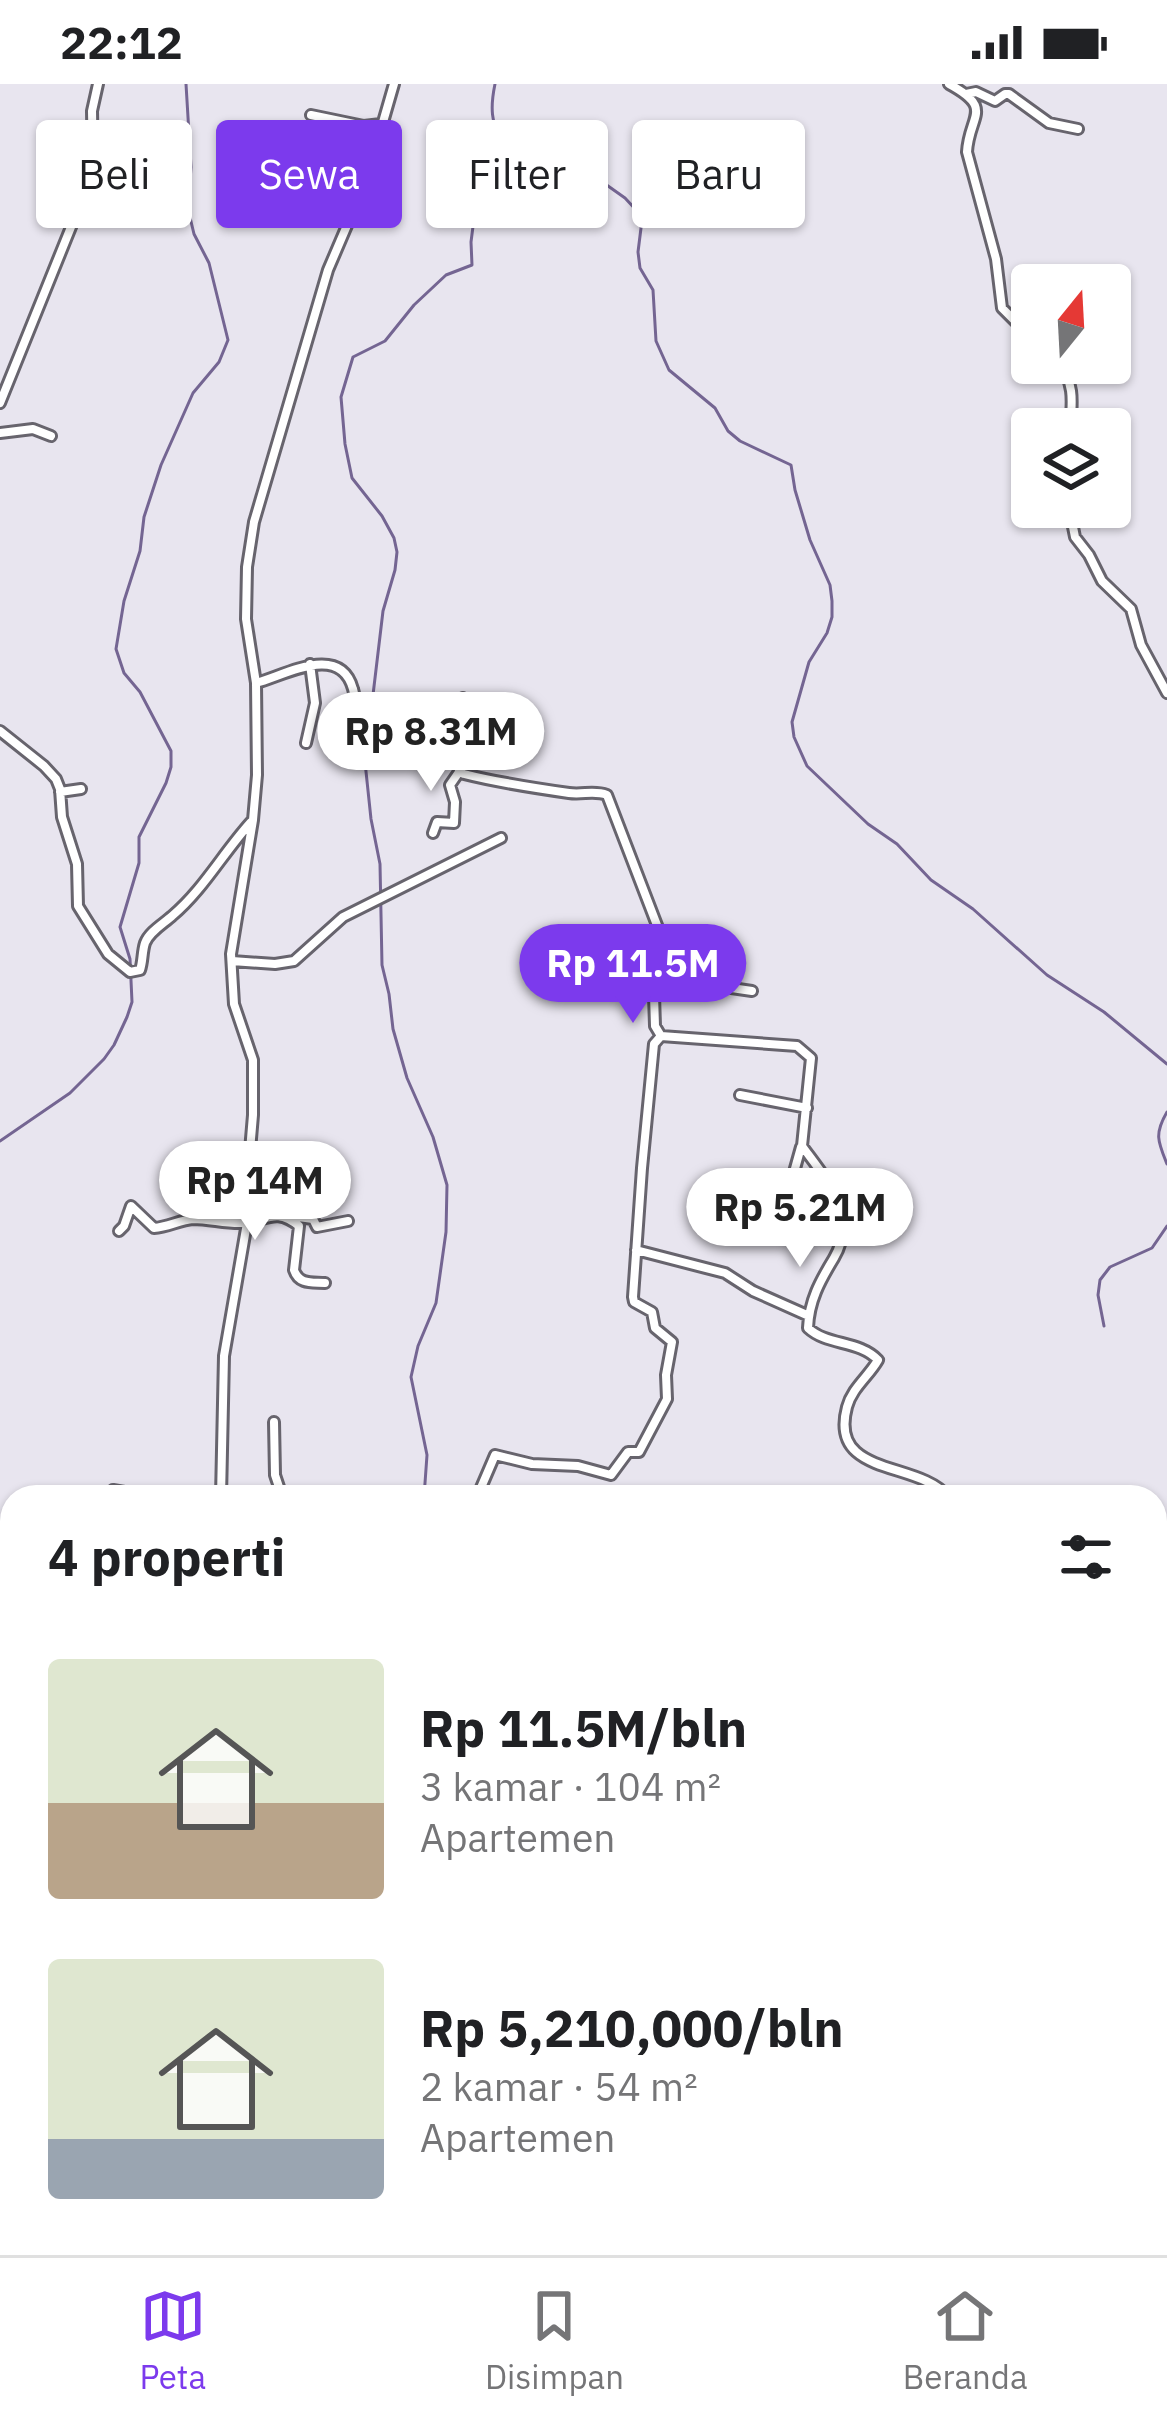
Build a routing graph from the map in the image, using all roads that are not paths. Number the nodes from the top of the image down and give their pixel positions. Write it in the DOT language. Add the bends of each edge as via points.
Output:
graph roads {
  1 [pos="98,84"];
  2 [pos="394,84"];
  3 [pos="949,84"];
  4 [pos="966,94"];
  5 [pos="311,116"];
  6 [pos="332,120"];
  7 [pos="383,120"];
  8 [pos="1078,129"];
  9 [pos="346,228"];
  10 [pos="1011,319"];
  11 [pos="0,403"];
  12 [pos="0,433"];
  13 [pos="51,436"];
  14 [pos="1073,528"];
  15 [pos="310,664"];
  16 [pos="256,683"];
  17 [pos="1167,693"];
  18 [pos="463,698"];
  19 [pos="455,729"];
  20 [pos="0,731"];
  21 [pos="306,743"];
  22 [pos="459,772"];
  23 [pos="81,789"];
  24 [pos="60,793"];
  25 [pos="253,820"];
  26 [pos="433,833"];
  27 [pos="501,838"];
  28 [pos="232,961"];
  29 [pos="752,991"];
  30 [pos="655,992"];
  31 [pos="661,1036"];
  32 [pos="740,1095"];
  33 [pos="807,1108"];
  34 [pos="802,1146"];
  35 [pos="784,1208"];
  36 [pos="277,1215"];
  37 [pos="348,1221"];
  38 [pos="247,1223"];
  39 [pos="119,1231"];
  40 [pos="636,1250"];
  41 [pos="325,1282"];
  42 [pos="809,1316"];
  43 [pos="274,1422"];
  44 [pos="221,1485"];
  45 [pos="277,1485"];
  46 [pos="482,1485"];
  47 [pos="937,1485"];
  1 -- 11 [label="street" via="90,179"];
  2 -- 7 [label="street"];
  3 -- 4 [label="street"];
  4 -- 8 [label="street" via="994,101 1009,94 1049,123"];
  4 -- 10 [label="street" via="978,119 967,152"];
  5 -- 6 [label="street"];
  9 -- 16 [label="street" via="254,521 246,619"];
  12 -- 13 [label="street"];
  14 -- 17 [label="street" via="1102,581 1128,604"];
  15 -- 16 [label="street"];
  15 -- 19 [label="street" via="348,676 359,728"];
  15 -- 21 [label="street" via="315,704"];
  16 -- 25 [label="street"];
  18 -- 19 [label="street"];
  19 -- 22 [label="street"];
  20 -- 24 [label="street" via="44,766"];
  22 -- 26 [label="street" via="451,785 454,823 437,822"];
  22 -- 30 [label="street" via="607,795 660,933"];
  23 -- 24 [label="street"];
  24 -- 25 [label="street" via="78,906 130,973 143,965 150,934 205,883"];
  25 -- 28 [label="street"];
  27 -- 28 [label="street" via="344,917 294,961"];
  28 -- 38 [label="street" via="234,1004 253,1060"];
  29 -- 30 [label="street" via="697,983 681,993"];
  30 -- 31 [label="street"];
  31 -- 33 [label="street" via="804,1050 812,1069"];
  31 -- 40 [label="street" via="654,1044"];
  32 -- 33 [label="street"];
  33 -- 34 [label="street"];
  34 -- 35 [label="street"];
  34 -- 42 [label="street" via="843,1218"];
  36 -- 37 [label="street" via="317,1227"];
  36 -- 38 [label="street"];
  36 -- 41 [label="street" via="299,1226 296,1276"];
  38 -- 39 [label="street" via="191,1219 154,1228 131,1206"];
  38 -- 44 [label="street" via="224,1356"];
  40 -- 42 [label="street" via="725,1273"];
  40 -- 46 [label="street" via="634,1302 652,1312 655,1328 673,1345 667,1399 639,1453 626,1453 611,1474 495,1455"];
  42 -- 47 [label="street" via="811,1333 878,1360 847,1405 852,1450"];
  43 -- 45 [label="street"];
}
